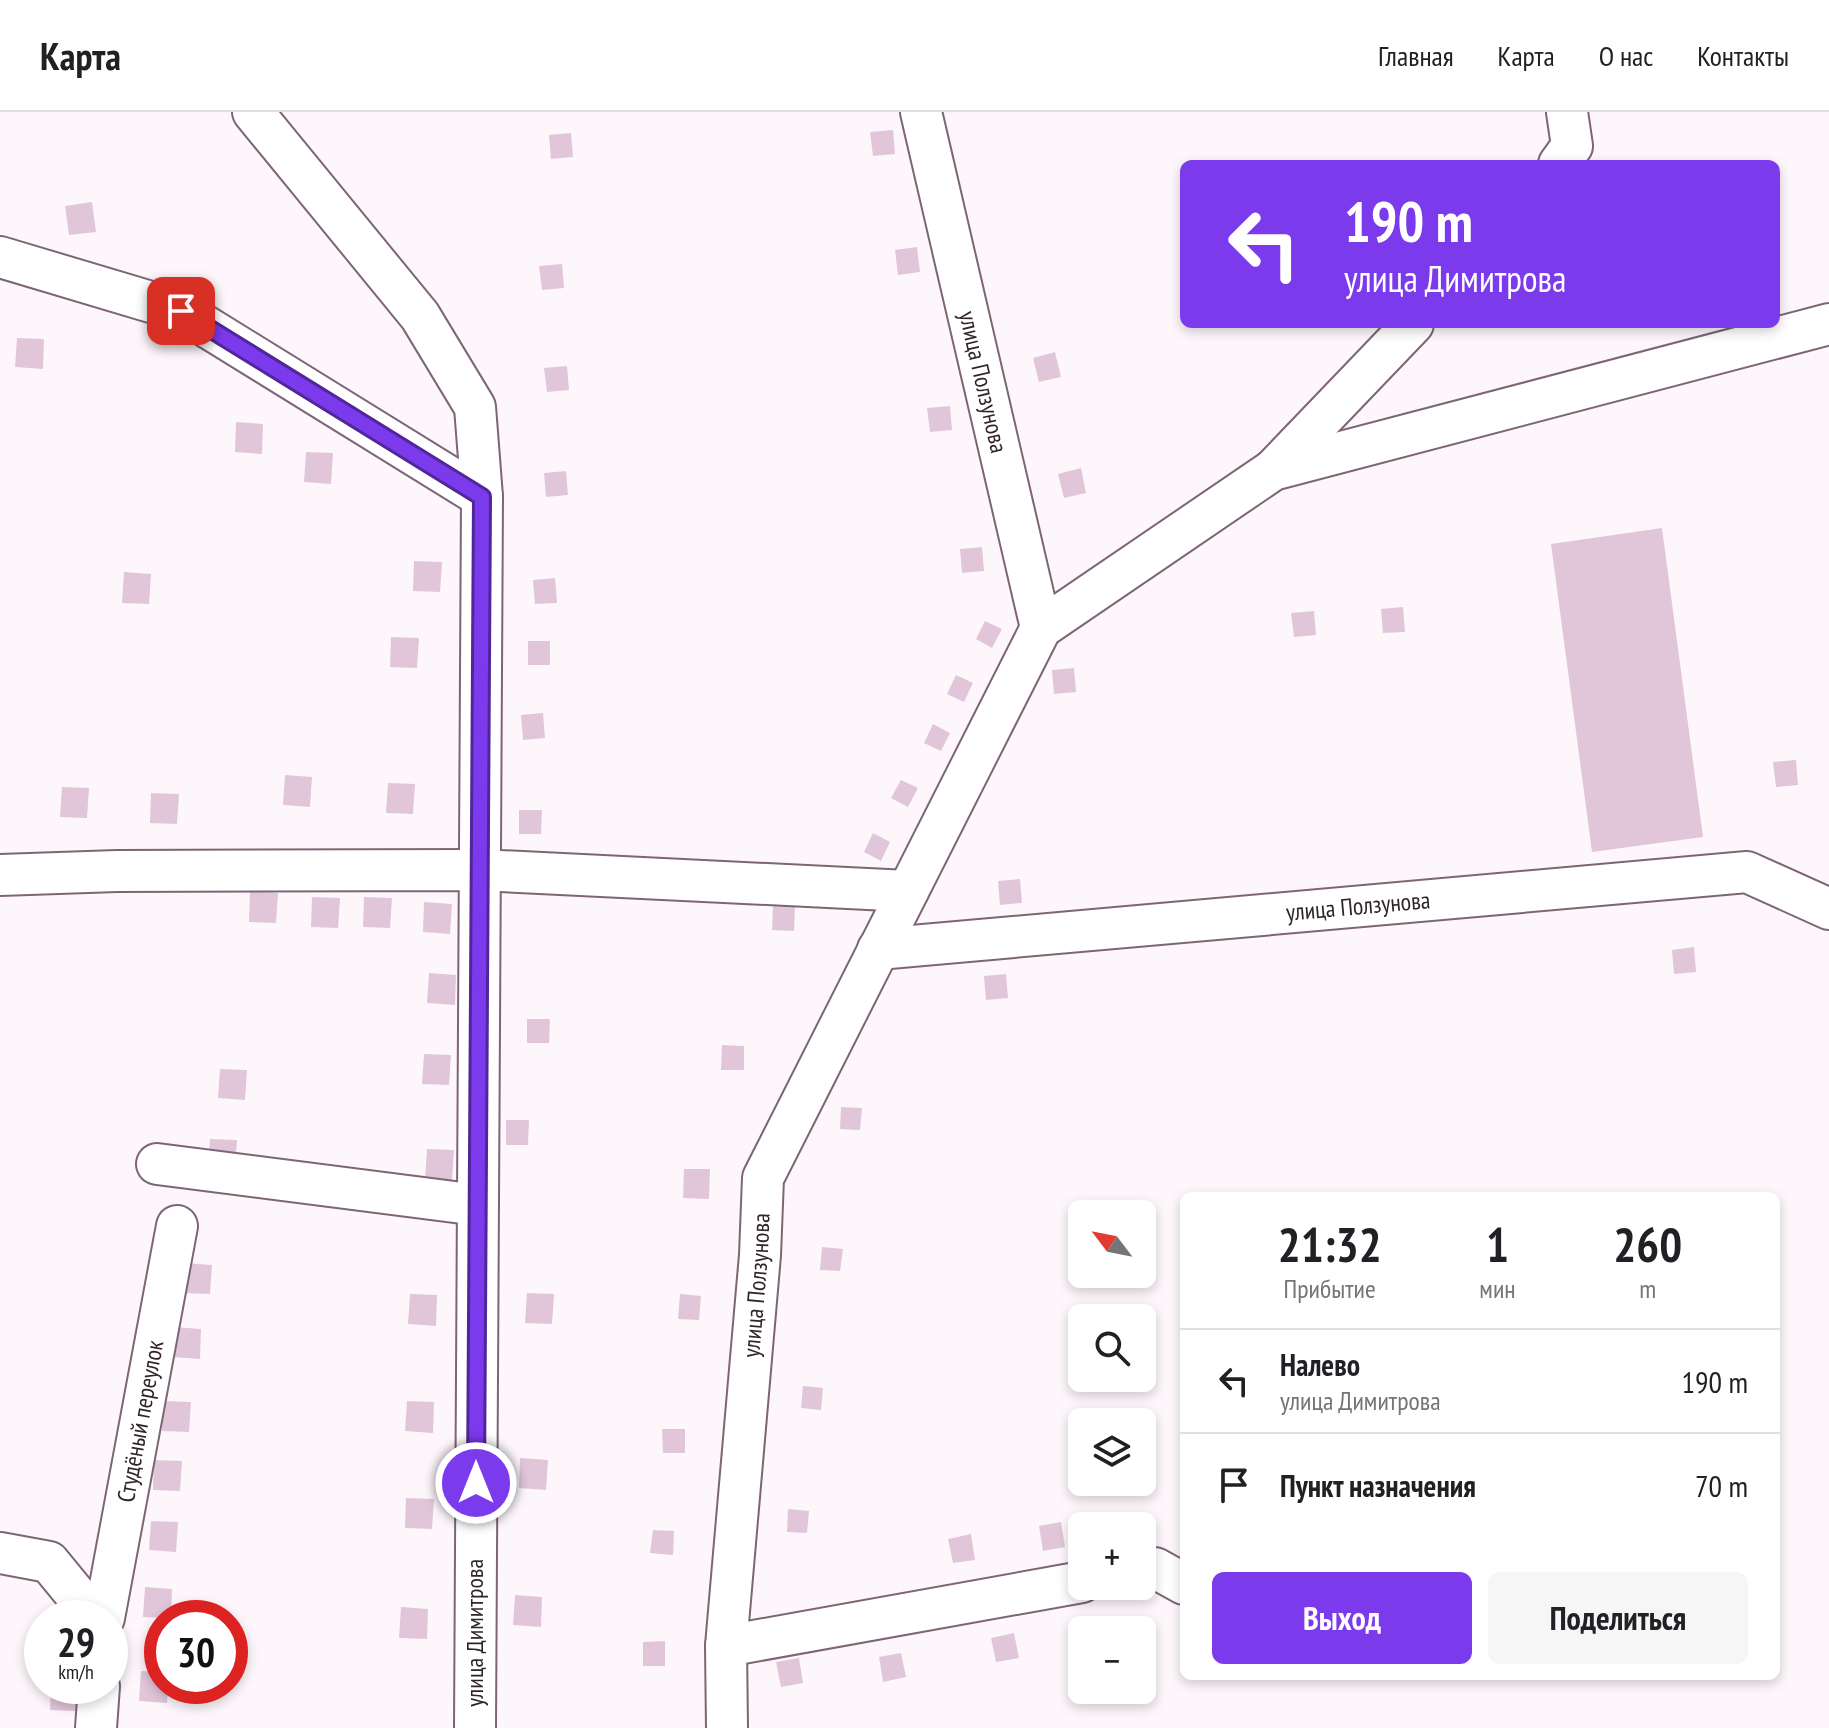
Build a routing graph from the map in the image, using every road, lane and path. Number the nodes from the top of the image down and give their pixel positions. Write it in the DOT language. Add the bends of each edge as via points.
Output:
graph roads {
  1 [pos="253,112"];
  2 [pos="921,112"];
  3 [pos="1567,112"];
  4 [pos="1562,160"];
  5 [pos="0,257"];
  6 [pos="1829,324"];
  7 [pos="1409,328"];
  8 [pos="1273,470"];
  9 [pos="482,497"];
  10 [pos="1041,628"];
  11 [pos="480,870"];
  12 [pos="0,875"];
  13 [pos="908,891"];
  14 [pos="1829,909"];
  15 [pos="878,949"];
  16 [pos="157,1164"];
  17 [pos="478,1205"];
  18 [pos="177,1226"];
  19 [pos="0,1553"];
  20 [pos="1156,1569"];
  21 [pos="1180,1582"];
  22 [pos="1068,1585"];
  23 [pos="80,1600"];
  24 [pos="107,1600"];
  25 [pos="726,1646"];
  26 [pos="98,1704"];
  27 [pos="96,1728"];
  28 [pos="475,1728"];
  29 [pos="727,1728"];
  1 -- 9 [label="street, улица Димитрова" via="420,316 475,407"];
  2 -- 10 [label="street, улица Ползунова"];
  3 -- 4 [label="street" via="1572,146"];
  5 -- 9 [label="street" via="181,311"];
  6 -- 8 [label="street"];
  7 -- 8 [label="street"];
  8 -- 10 [label="street"];
  9 -- 11 [label="street, улица Димитрова"];
  10 -- 13 [label="street, улица Ползунова"];
  11 -- 12 [label="street"];
  11 -- 13 [label="street"];
  11 -- 17 [label="street, улица Димитрова"];
  13 -- 15 [label="street, улица Ползунова"];
  14 -- 15 [label="street, улица Ползунова" via="1747,872"];
  15 -- 25 [label="street, улица Ползунова" via="763,1178"];
  16 -- 17 [label="street"];
  17 -- 28 [label="street, улица Димитрова"];
  18 -- 24 [label="street, Студёный переулок"];
  19 -- 23 [label="street" via="49,1562"];
  20 -- 21 [label="street"];
  22 -- 25 [label="street"];
  25 -- 29 [label="street, улица Ползунова"];
  26 -- 27 [label="street"];
}
